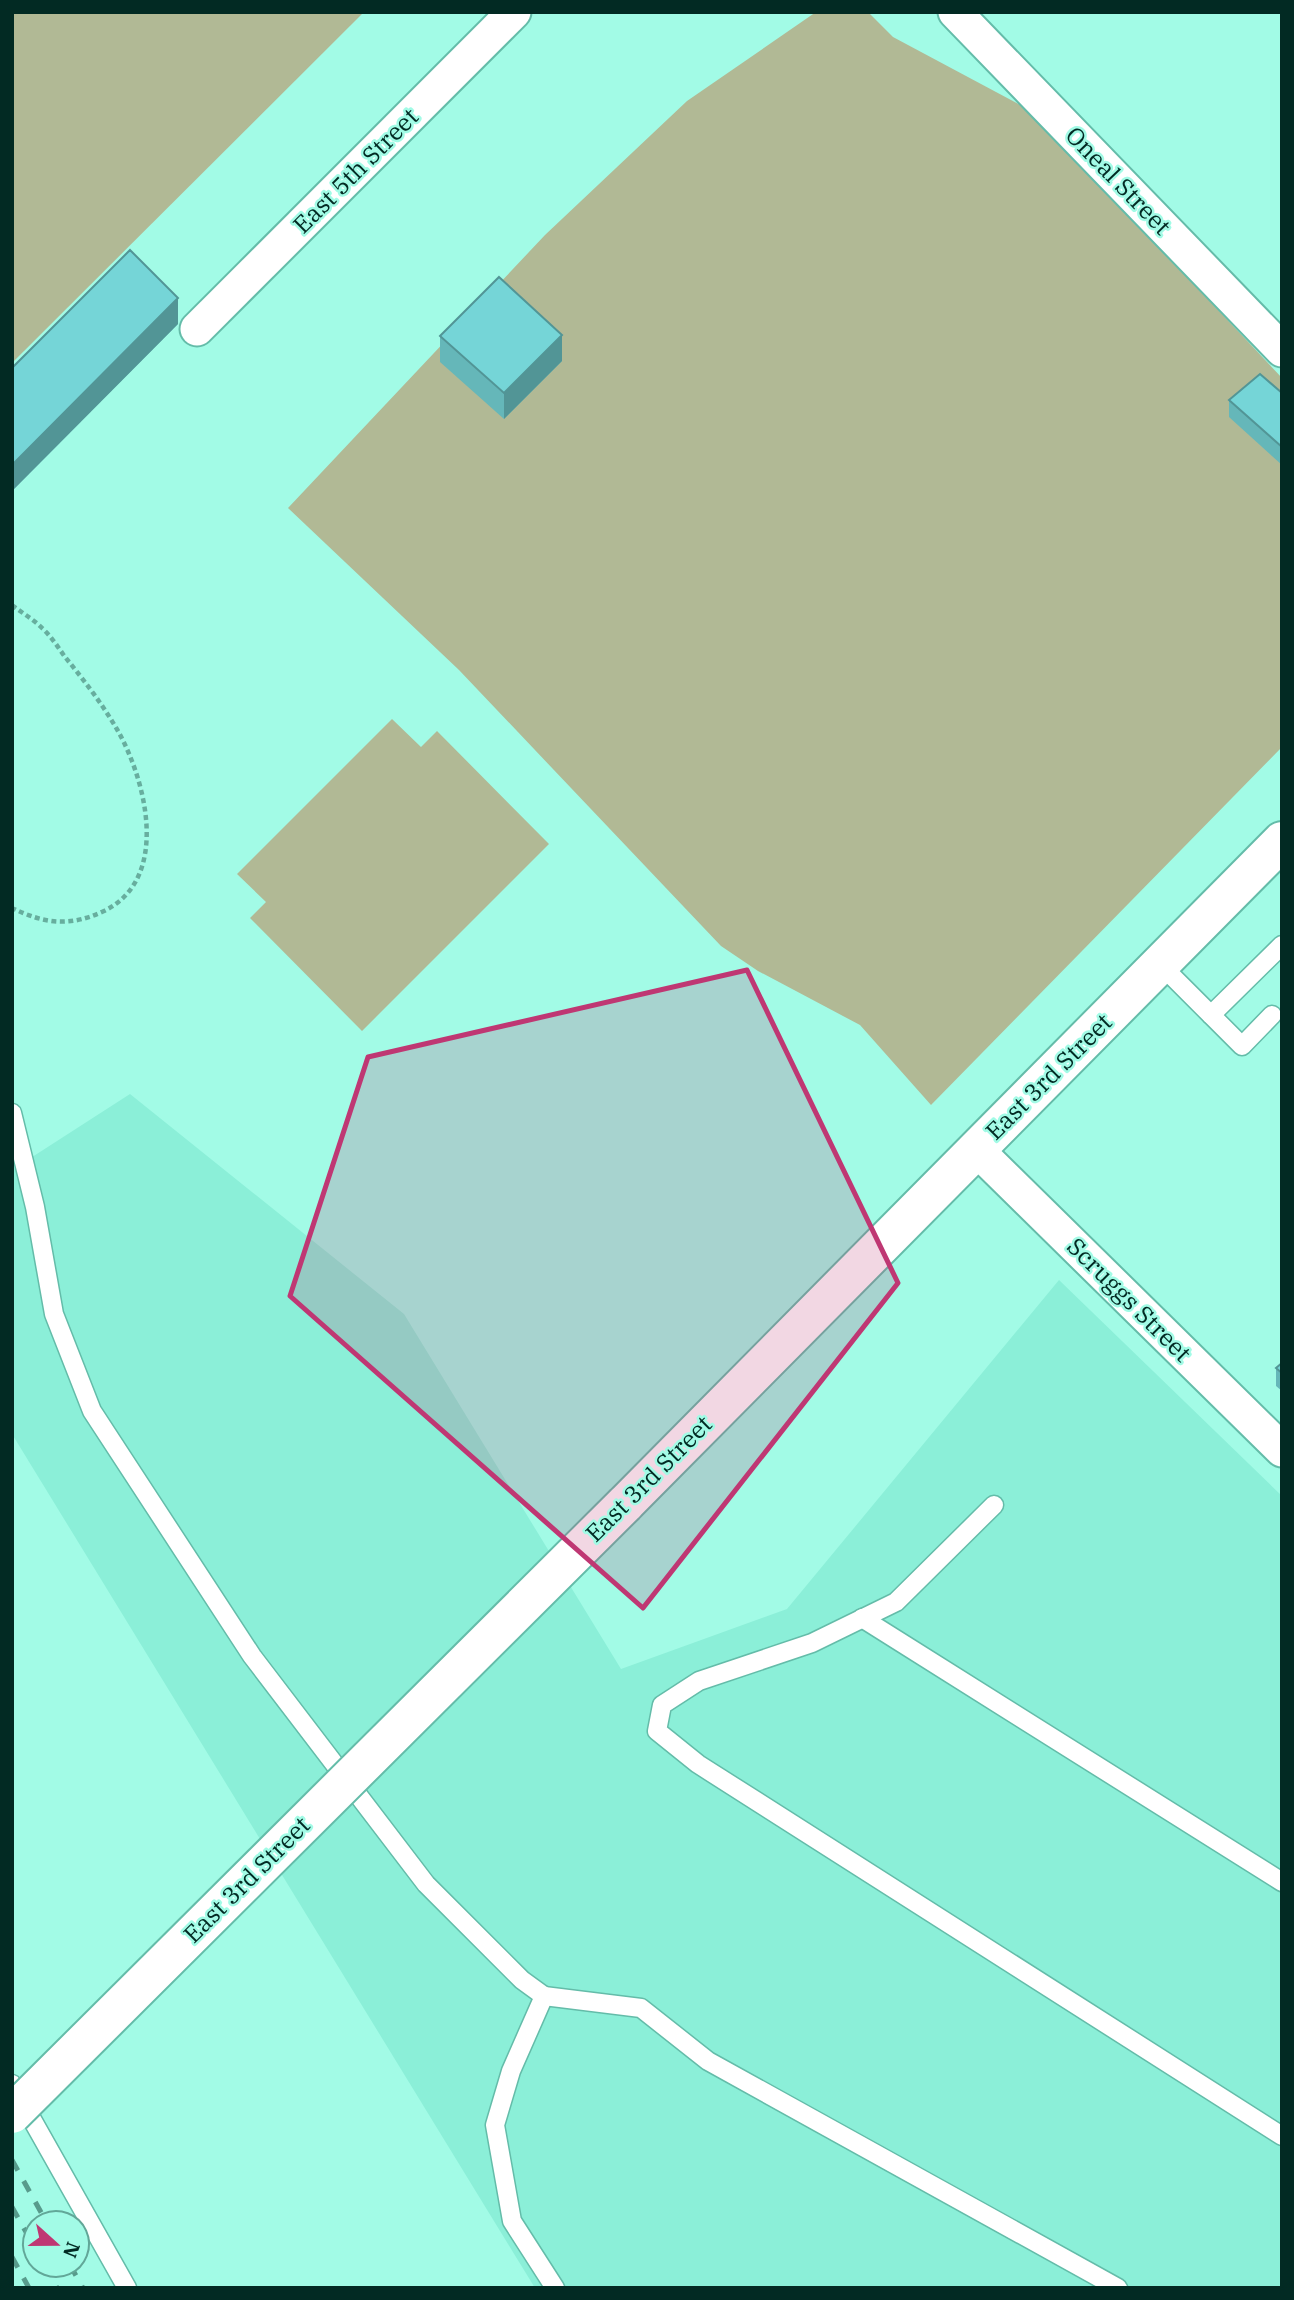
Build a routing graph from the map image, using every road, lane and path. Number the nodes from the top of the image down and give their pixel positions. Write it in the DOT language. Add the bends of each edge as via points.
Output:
graph roads {
  1 [pos="514,12"];
  2 [pos="955,12"];
  3 [pos="197,329"];
  4 [pos="1282,350"];
  5 [pos="12,605"];
  6 [pos="1282,841"];
  7 [pos="12,908"];
  8 [pos="1282,945"];
  9 [pos="1160,964"];
  10 [pos="1211,1015"];
  11 [pos="1272,1015"];
  12 [pos="12,1113"];
  13 [pos="977,1150"];
  14 [pos="1282,1450"];
  15 [pos="994,1505"];
  16 [pos="862,1618"];
  17 [pos="1282,1882"];
  18 [pos="544,1996"];
  19 [pos="12,2084"];
  20 [pos="12,2114"];
  21 [pos="1282,2136"];
  22 [pos="127,2288"];
  23 [pos="555,2288"];
  24 [pos="1118,2288"];
  1 -- 3 [label="street, East 5th Street"];
  2 -- 4 [label="street, Oneal Street"];
  5 -- 7 [label="path" via="42,628 118,731 138,779 147,822 145,858 133,889 115,905 88,919 61,923"];
  6 -- 9 [label="main road, East 3rd Street"];
  8 -- 10 [label="lane"];
  9 -- 10 [label="lane"];
  9 -- 13 [label="main road, East 3rd Street"];
  10 -- 11 [label="lane" via="1242,1046"];
  12 -- 18 [label="lane" via="54,1314 92,1411 252,1656 426,1884 522,1980"];
  13 -- 14 [label="street, Scruggs Street"];
  13 -- 20 [label="main road, East 3rd Street, bridge"];
  15 -- 16 [label="lane" via="896,1602"];
  16 -- 17 [label="lane"];
  16 -- 21 [label="lane" via="812,1643 699,1681 662,1705 657,1731 698,1764"];
  18 -- 23 [label="lane" via="510,2071 495,2124 512,2221"];
  18 -- 24 [label="lane" via="641,2008 708,2061"];
  19 -- 22 [label="lane"];
}
